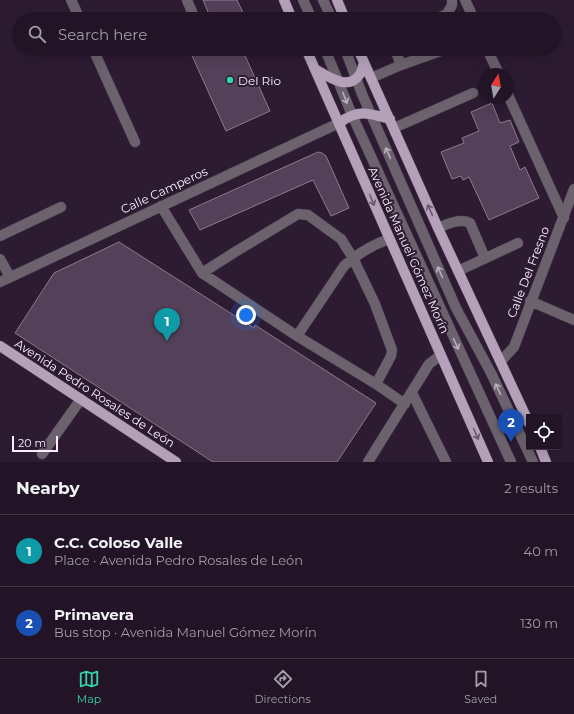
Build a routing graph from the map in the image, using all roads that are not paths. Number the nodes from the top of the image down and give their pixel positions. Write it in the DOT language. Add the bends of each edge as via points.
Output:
graph roads {
  1 [pos="71,0"];
  2 [pos="187,0"];
  3 [pos="284,0"];
  4 [pos="303,0"];
  5 [pos="323,0"];
  6 [pos="337,0"];
  7 [pos="452,0"];
  8 [pos="465,0"];
  9 [pos="77,12"];
  10 [pos="191,12"];
  11 [pos="289,12"];
  12 [pos="309,12"];
  13 [pos="329,12"];
  14 [pos="342,12"];
  15 [pos="450,12"];
  16 [pos="471,12"];
  17 [pos="96,56"];
  18 [pos="309,56"];
  19 [pos="329,56"];
  20 [pos="348,56"];
  21 [pos="361,56"];
  22 [pos="398,56"];
  23 [pos="426,56"];
  24 [pos="490,56"];
  25 [pos="364,62"];
  26 [pos="401,65"];
  27 [pos="495,68"];
  28 [pos="315,69"];
  29 [pos="356,78"];
  30 [pos="370,78"];
  31 [pos="338,81"];
  32 [pos="473,93"];
  33 [pos="512,104"];
  34 [pos="370,113"];
  35 [pos="352,115"];
  36 [pos="339,123"];
  37 [pos="392,123"];
  38 [pos="135,142"];
  39 [pos="574,189"];
  40 [pos="161,206"];
  41 [pos="61,207"];
  42 [pos="564,218"];
  43 [pos="438,228"];
  44 [pos="0,236"];
  45 [pos="389,239"];
  46 [pos="518,243"];
  47 [pos="353,258"];
  48 [pos="485,258"];
  49 [pos="0,259"];
  50 [pos="458,270"];
  51 [pos="202,273"];
  52 [pos="10,277"];
  53 [pos="0,282"];
  54 [pos="530,302"];
  55 [pos="574,320"];
  56 [pos="297,336"];
  57 [pos="0,346"];
  58 [pos="441,354"];
  59 [pos="501,361"];
  60 [pos="376,384"];
  61 [pos="412,393"];
  62 [pos="81,399"];
  63 [pos="405,404"];
  64 [pos="526,416"];
  65 [pos="541,450"];
  66 [pos="42,454"];
  67 [pos="484,461"];
  68 [pos="176,462"];
  69 [pos="368,462"];
  70 [pos="446,462"];
  71 [pos="511,462"];
  72 [pos="533,462"];
  73 [pos="546,462"];
  1 -- 9 [label="street"];
  2 -- 10 [label="street"];
  3 -- 11 [label="main road"];
  4 -- 12 [label="street"];
  5 -- 13 [label="street"];
  6 -- 14 [label="main road"];
  7 -- 15 [label="street"];
  8 -- 16 [label="street"];
  17 -- 38 [label="street"];
  18 -- 28 [label="main road, Avenida Manuel Gómez Morín"];
  19 -- 31 [label="street"];
  20 -- 29 [label="street"];
  21 -- 25 [label="main road"];
  22 -- 26 [label="street"];
  23 -- 26 [label="street"];
  24 -- 27 [label="street"];
  25 -- 29 [label="main road"];
  25 -- 30 [label="main road"];
  26 -- 30 [label="street"];
  28 -- 31 [label="main road"];
  28 -- 36 [label="main road, Avenida Manuel Gómez Morín"];
  29 -- 31 [label="main road" via="346,83"];
  29 -- 34 [label="street"];
  30 -- 37 [label="main road"];
  31 -- 35 [label="street, one-way"];
  32 -- 37 [label="street"];
  33 -- 42 [label="street"];
  34 -- 35 [label="main road"];
  34 -- 37 [label="main road"];
  72 -- 34 [label="street, one-way" via="491,373 456,308"];
  35 -- 36 [label="main road"];
  35 -- 71 [label="street, one-way"];
  36 -- 40 [label="street, Calle Camperos"];
  36 -- 45 [label="main road, Avenida Manuel Gómez Morín, one-way"];
  43 -- 37 [label="main road, one-way"];
  39 -- 42 [label="street, Calle Del Fresno"];
  40 -- 51 [label="street"];
  40 -- 52 [label="street, Calle Camperos"];
  41 -- 44 [label="street"];
  42 -- 54 [label="street, Calle Del Fresno"];
  43 -- 48 [label="street" via="464,220 470,223"];
  43 -- 50 [label="main road"];
  45 -- 47 [label="street" via="375,244"];
  45 -- 58 [label="main road, Avenida Manuel Gómez Morín"];
  46 -- 48 [label="street"];
  47 -- 51 [label="street" via="341,239 308,215 298,214"];
  47 -- 56 [label="street" via="344,266"];
  47 -- 60 [label="street" via="392,350"];
  48 -- 50 [label="street"];
  49 -- 52 [label="street"];
  50 -- 59 [label="main road"];
  51 -- 56 [label="street"];
  52 -- 53 [label="street, Calle Camperos"];
  54 -- 55 [label="street"];
  54 -- 59 [label="street, Calle Del Fresno" via="514,347"];
  56 -- 60 [label="street"];
  57 -- 62 [label="main road, Avenida Pedro Rosales de León"];
  58 -- 61 [label="street" via="429,364"];
  58 -- 67 [label="main road, Avenida Manuel Gómez Morín, one-way"];
  59 -- 64 [label="main road"];
  60 -- 63 [label="street"];
  61 -- 63 [label="street"];
  61 -- 70 [label="street"];
  62 -- 66 [label="street"];
  62 -- 68 [label="main road, Avenida Pedro Rosales de León"];
  63 -- 69 [label="street"];
  65 -- 73 [label="main road"];
}
